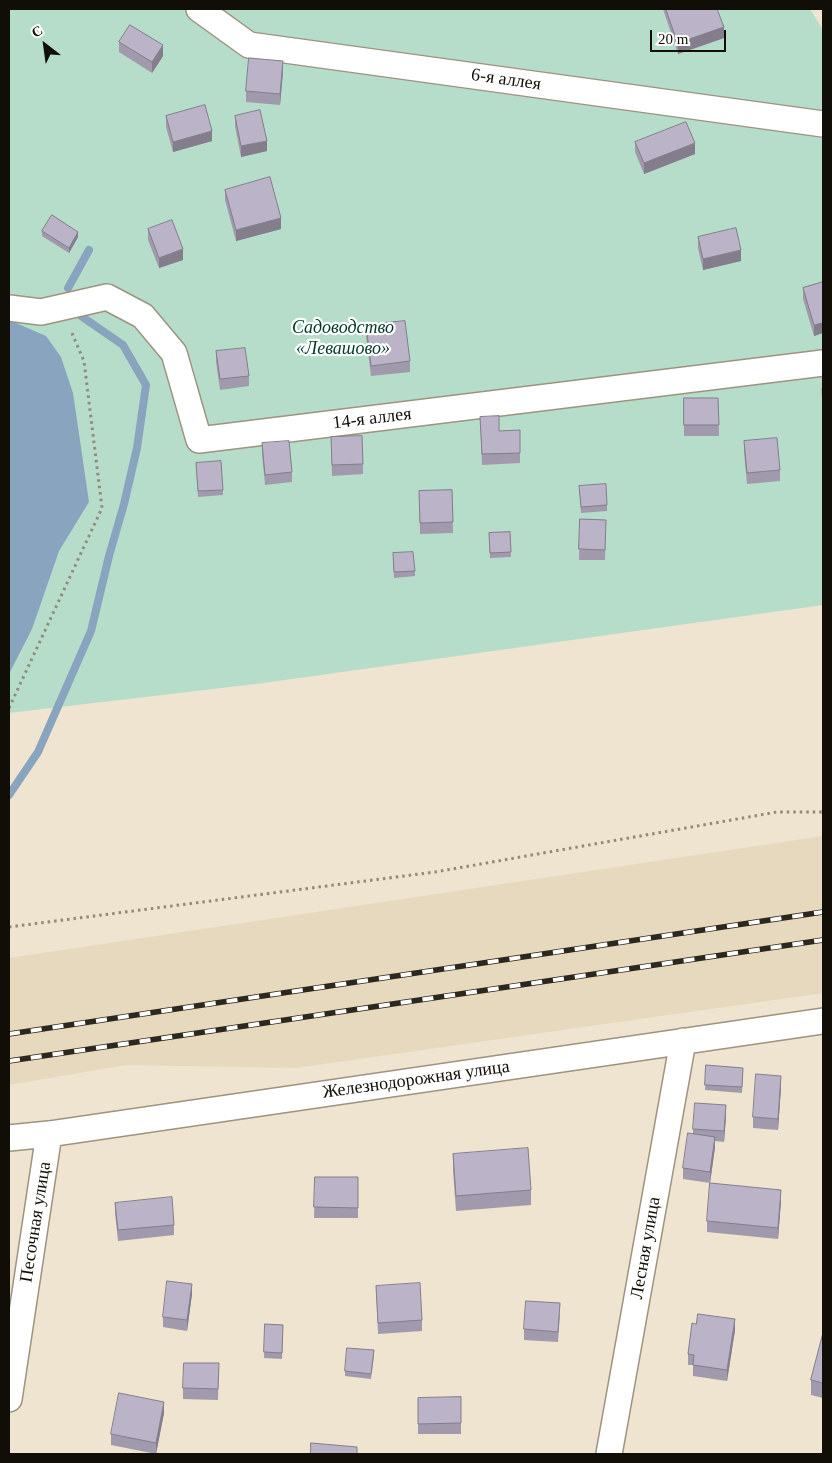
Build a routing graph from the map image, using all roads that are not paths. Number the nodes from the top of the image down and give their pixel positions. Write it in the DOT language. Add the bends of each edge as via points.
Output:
graph roads {
  1 [pos="199,9"];
  2 [pos="823,124"];
  3 [pos="9,308"];
  4 [pos="823,363"];
  5 [pos="823,1021"];
  6 [pos="683,1041"];
  7 [pos="49,1134"];
  8 [pos="9,1138"];
  9 [pos="9,1398"];
  10 [pos="609,1454"];
  1 -- 2 [label="street, 6-я аллея" via="249,45"];
  3 -- 4 [label="street, 14-я аллея" via="41,312 107,297 143,316 174,354 199,440"];
  5 -- 6 [label="street, Железнодорожная улица"];
  6 -- 7 [label="street, Железнодорожная улица"];
  6 -- 10 [label="street, Лесная улица"];
  7 -- 8 [label="street, Железнодорожная улица"];
  7 -- 9 [label="street, Песочная улица"];
}
